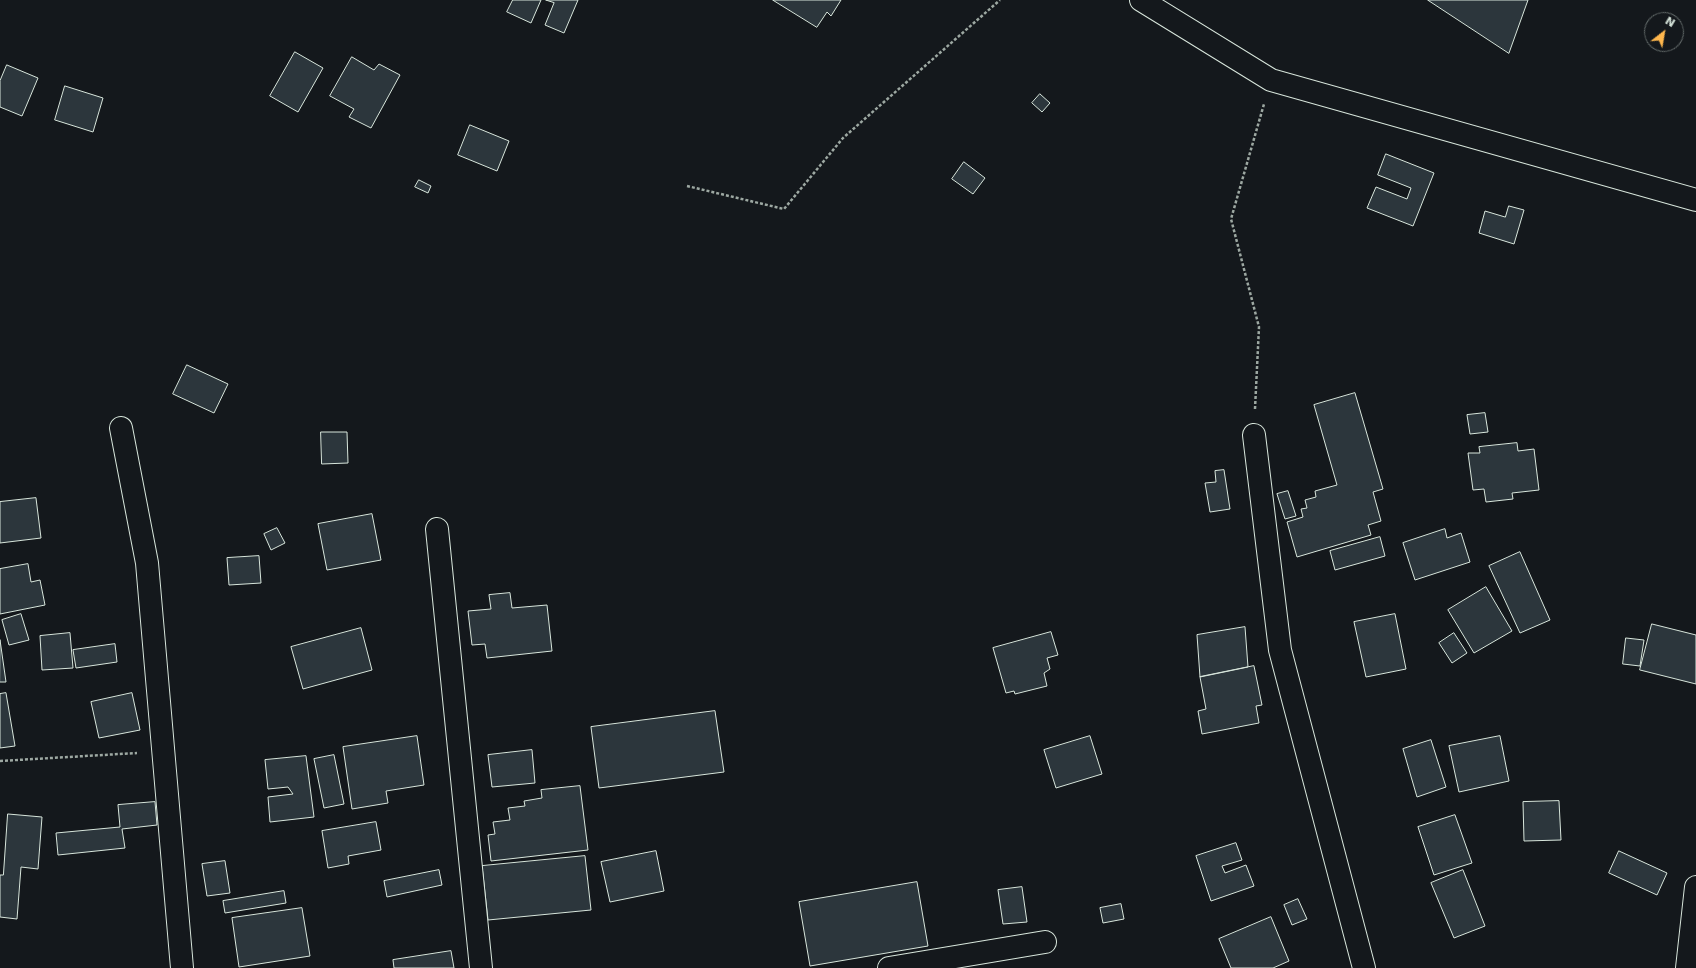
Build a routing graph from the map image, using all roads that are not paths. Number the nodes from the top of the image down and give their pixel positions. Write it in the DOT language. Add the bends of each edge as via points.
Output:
graph roads {
  1 [pos="1140,0"];
  2 [pos="1696,200"];
  3 [pos="121,428"];
  4 [pos="1254,435"];
  5 [pos="436,529"];
  6 [pos="1696,888"];
  7 [pos="1045,942"];
  8 [pos="182,968"];
  9 [pos="481,968"];
  10 [pos="890,968"];
  11 [pos="1364,968"];
  12 [pos="1687,968"];
  1 -- 2 [label="street" via="1272,80"];
  3 -- 8 [label="street" via="148,563"];
  4 -- 11 [label="street" via="1280,650"];
  5 -- 9 [label="street"];
  6 -- 12 [label="street"];
  7 -- 10 [label="street"];
}
